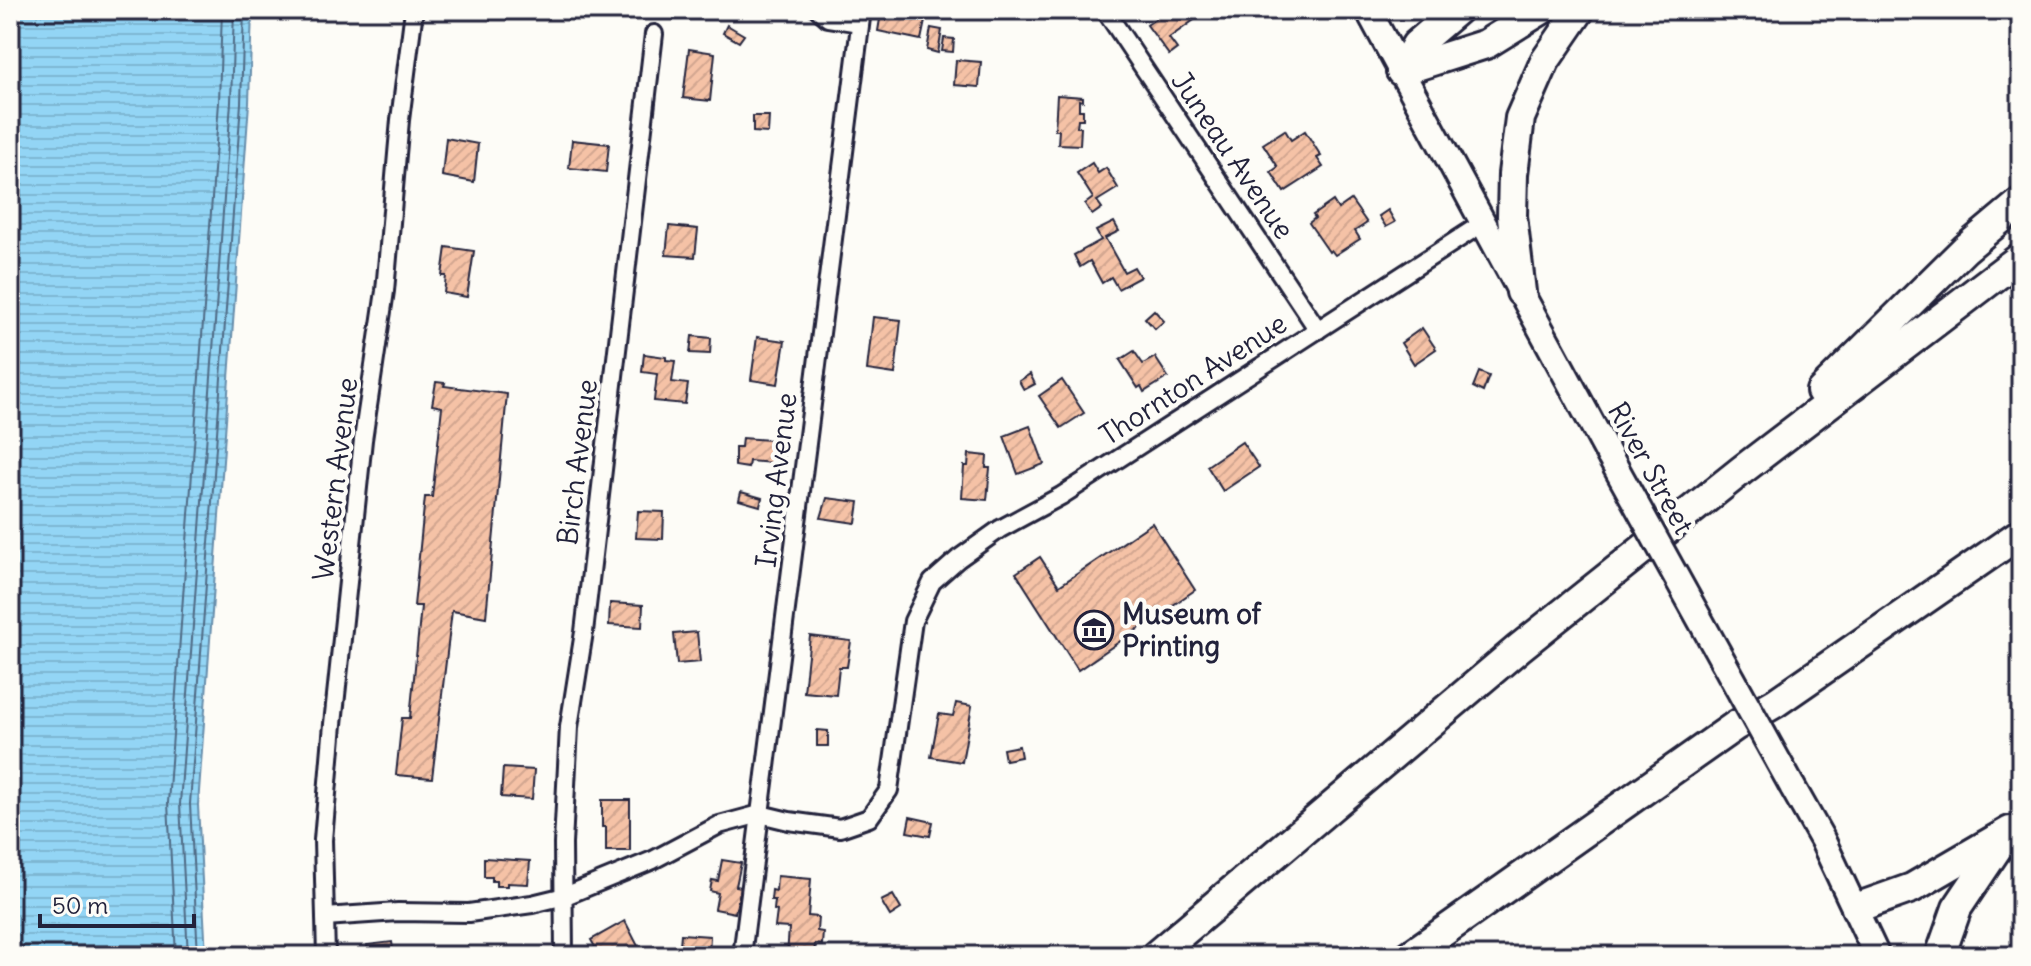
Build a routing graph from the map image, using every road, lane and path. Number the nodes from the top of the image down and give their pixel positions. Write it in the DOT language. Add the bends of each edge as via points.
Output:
graph roads {
  1 [pos="414,10"];
  2 [pos="819,10"];
  3 [pos="1105,10"];
  4 [pos="1368,10"];
  5 [pos="1457,10"];
  6 [pos="1541,10"];
  7 [pos="1580,10"];
  8 [pos="861,16"];
  9 [pos="654,34"];
  10 [pos="1401,71"];
  11 [pos="2021,202"];
  12 [pos="1483,223"];
  13 [pos="2021,257"];
  14 [pos="1521,292"];
  15 [pos="1318,330"];
  16 [pos="1742,470"];
  17 [pos="2021,533"];
  18 [pos="2021,549"];
  19 [pos="1937,591"];
  20 [pos="760,814"];
  21 [pos="2015,825"];
  22 [pos="565,896"];
  23 [pos="1856,908"];
  24 [pos="325,917"];
  25 [pos="326,956"];
  26 [pos="564,956"];
  27 [pos="742,956"];
  28 [pos="1155,956"];
  29 [pos="1409,956"];
  30 [pos="1877,956"];
  31 [pos="1940,956"];
  1 -- 24 [label="street, Western Avenue" via="333,724 323,840"];
  2 -- 8 [label="street" via="828,18"];
  3 -- 15 [label="street, Juneau Avenue"];
  4 -- 10 [label="main road, River Street"];
  5 -- 10 [label="highway" via="1416,45"];
  6 -- 10 [label="highway" via="1486,44"];
  7 -- 14 [label="highway" via="1545,61 1520,118 1512,216"];
  8 -- 20 [label="street, Irving Avenue"];
  9 -- 22 [label="street, Birch Avenue" via="569,727"];
  10 -- 12 [label="main road, River Street"];
  11 -- 16 [label="highway" via="1965,249"];
  12 -- 14 [label="main road, River Street"];
  12 -- 15 [label="street, Thornton Avenue"];
  13 -- 16 [label="highway"];
  14 -- 23 [label="main road, River Street, bridge"];
  15 -- 20 [label="street, Thornton Avenue" via="1061,496 1000,529 932,582 913,621 889,790 869,818 840,828"];
  16 -- 28 [label="highway" via="1519,648"];
  17 -- 19 [label="highway"];
  18 -- 19 [label="highway"];
  19 -- 29 [label="highway"];
  20 -- 22 [label="street" via="719,825 653,860"];
  20 -- 27 [label="street, Irving Avenue"];
  21 -- 23 [label="highway" via="1912,888"];
  21 -- 31 [label="highway" via="1957,908"];
  22 -- 24 [label="street" via="469,913"];
  22 -- 26 [label="street, Birch Avenue"];
  23 -- 30 [label="main road, River Street"];
  24 -- 25 [label="street, Western Avenue"];
}
